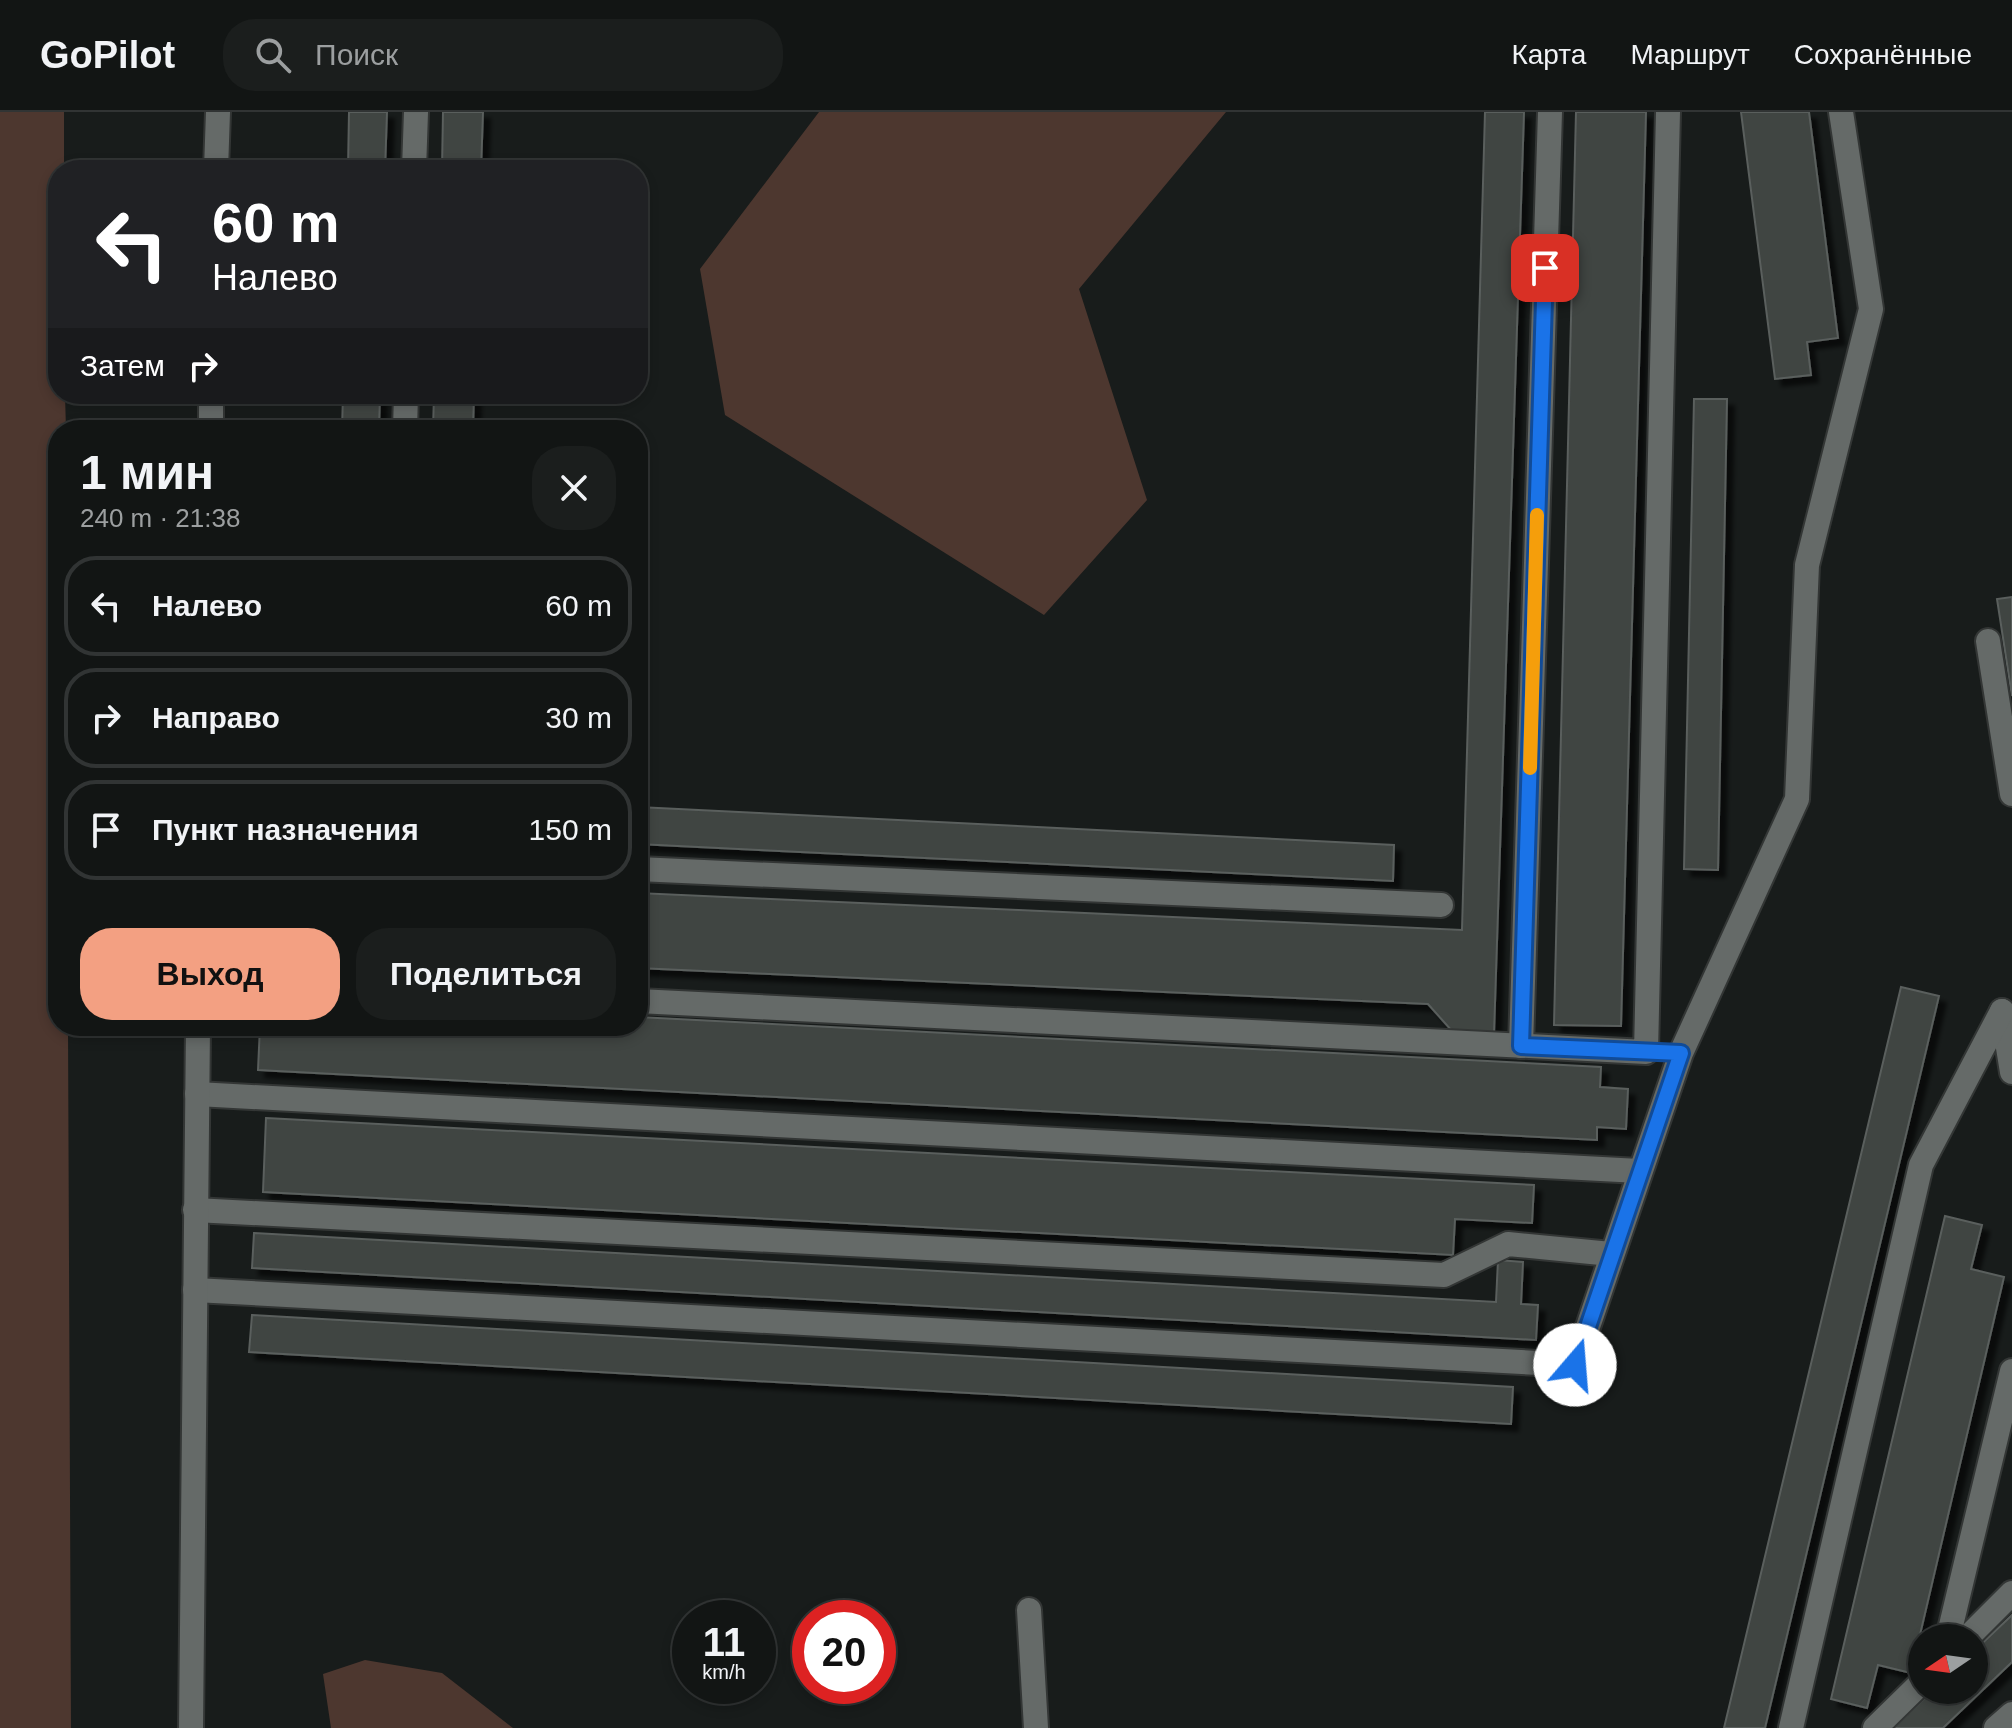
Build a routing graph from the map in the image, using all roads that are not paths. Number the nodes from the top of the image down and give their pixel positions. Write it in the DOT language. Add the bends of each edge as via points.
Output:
graph roads {
  1 [pos="218,112"];
  2 [pos="416,112"];
  3 [pos="1550,112"];
  4 [pos="1668,112"];
  5 [pos="1841,112"];
  6 [pos="216,160"];
  7 [pos="414,160"];
  8 [pos="1988,641"];
  9 [pos="2012,794"];
  10 [pos="648,869"];
  11 [pos="1441,905"];
  12 [pos="648,1002"];
  13 [pos="2007,1010"];
  14 [pos="198,1036"];
  15 [pos="1521,1046"];
  16 [pos="1646,1052"];
  17 [pos="1681,1053"];
  18 [pos="2012,1072"];
  19 [pos="197,1094"];
  20 [pos="1639,1171"];
  21 [pos="195,1210"];
  22 [pos="1611,1254"];
  23 [pos="195,1290"];
  24 [pos="2012,1371"];
  25 [pos="2012,1593"];
  26 [pos="1029,1610"];
  27 [pos="1951,1624"];
  28 [pos="1981,1624"];
  29 [pos="1908,1696"];
  30 [pos="2012,1714"];
  31 [pos="191,1728"];
  32 [pos="1036,1728"];
  33 [pos="1791,1728"];
  34 [pos="1875,1728"];
  35 [pos="1996,1728"];
  1 -- 6 [label="street"];
  2 -- 7 [label="street"];
  3 -- 15 [label="street"];
  4 -- 16 [label="street"];
  5 -- 17 [label="street" via="1871,309 1807,565 1797,799"];
  8 -- 9 [label="street"];
  10 -- 11 [label="street"];
  12 -- 15 [label="street"];
  13 -- 18 [label="street"];
  13 -- 33 [label="street" via="1921,1165"];
  14 -- 19 [label="street"];
  15 -- 16 [label="street"];
  16 -- 17 [label="street"];
  17 -- 20 [label="street"];
  19 -- 20 [label="street"];
  19 -- 21 [label="street"];
  20 -- 22 [label="street"];
  21 -- 22 [label="street" via="1444,1275 1508,1244"];
  21 -- 23 [label="street"];
  22 -- 23 [label="street" via="1575,1365"];
  23 -- 31 [label="street"];
  24 -- 27 [label="street"];
  25 -- 28 [label="street"];
  26 -- 32 [label="street"];
  29 -- 34 [label="street"];
  30 -- 35 [label="street"];
}
